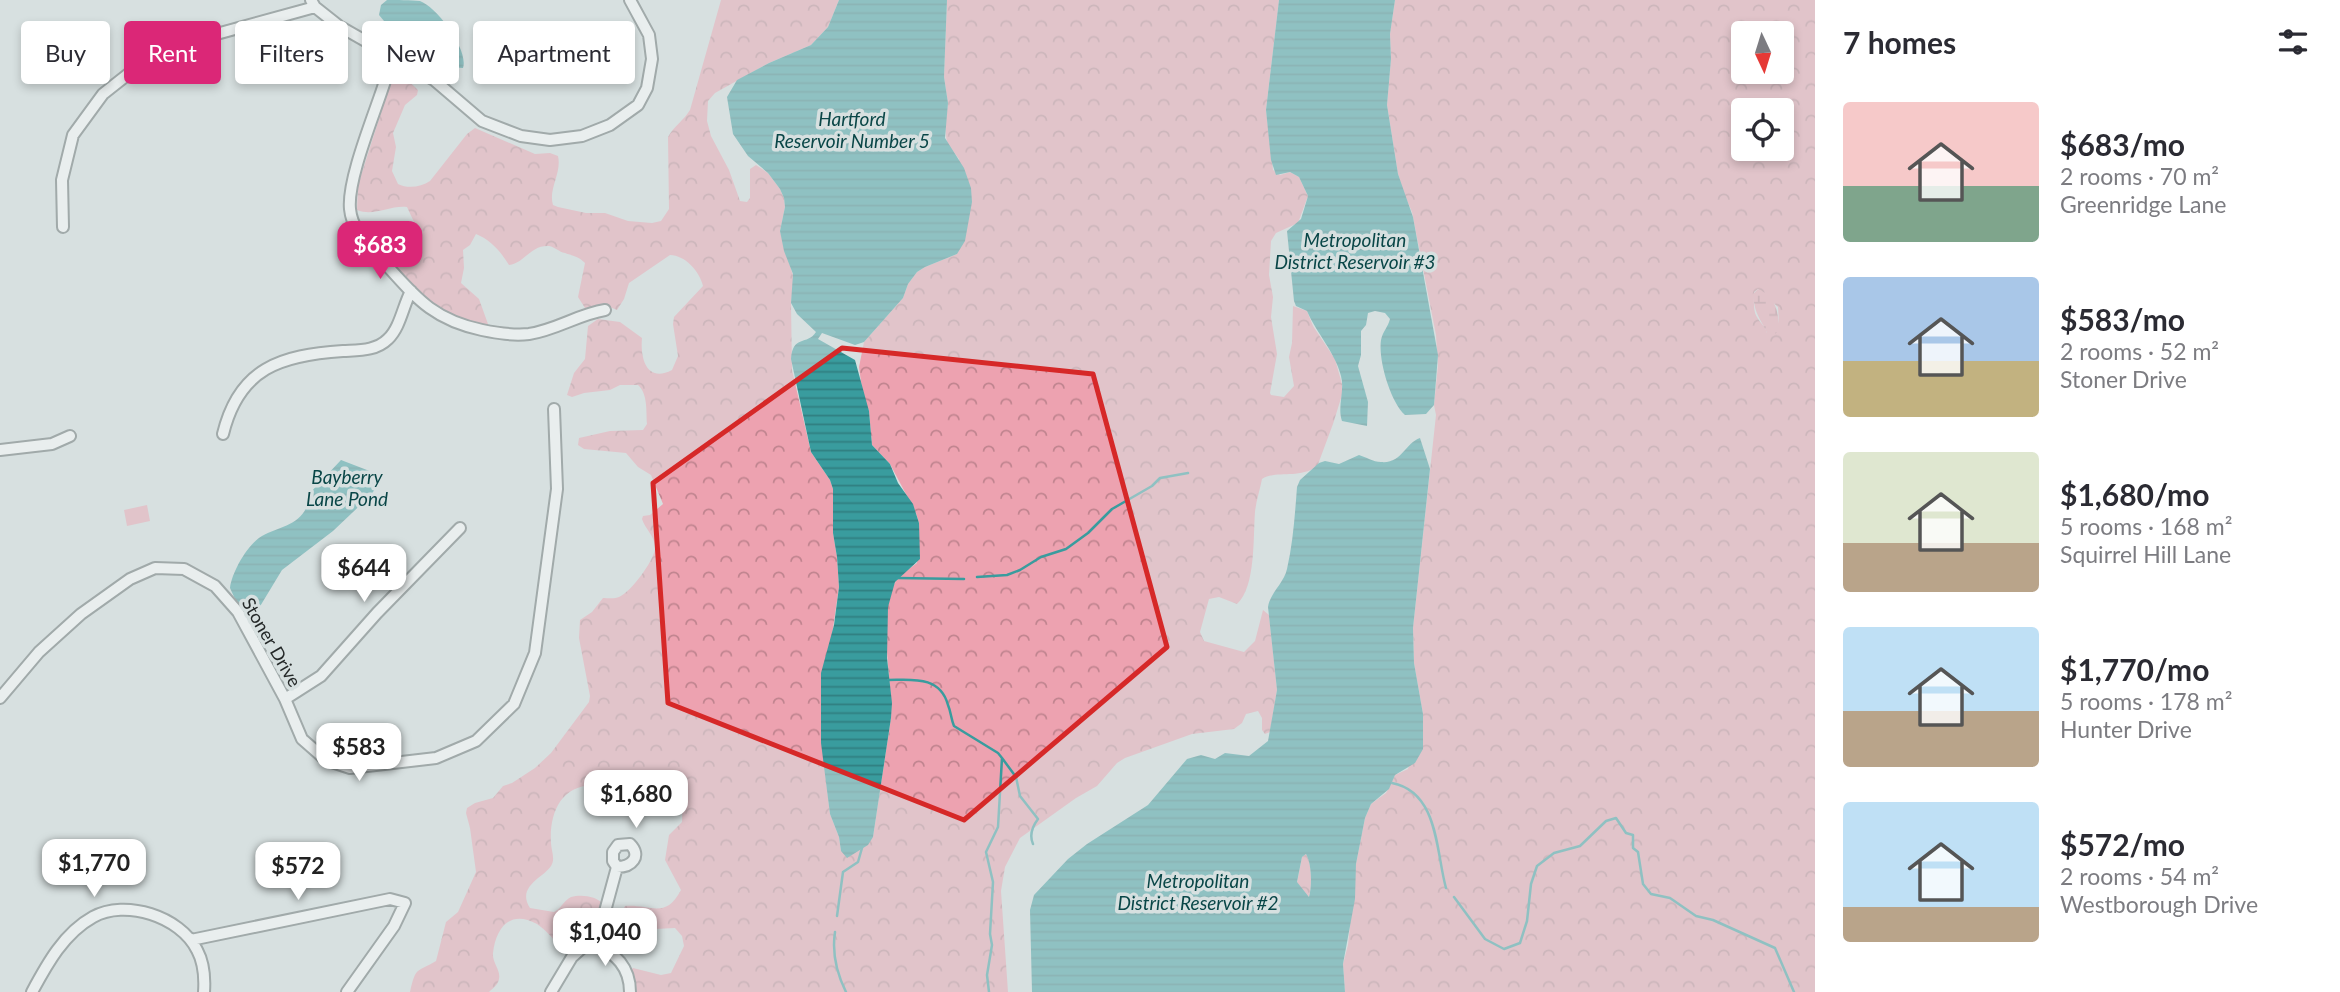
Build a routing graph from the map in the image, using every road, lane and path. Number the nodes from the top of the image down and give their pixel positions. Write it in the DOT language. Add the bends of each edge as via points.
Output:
graph roads {
  1 [pos="630,0"];
  2 [pos="313,3"];
  3 [pos="362,39"];
  4 [pos="384,84"];
  5 [pos="439,84"];
  6 [pos="63,227"];
  7 [pos="411,291"];
  8 [pos="605,310"];
  9 [pos="554,409"];
  10 [pos="223,434"];
  11 [pos="70,436"];
  12 [pos="0,450"];
  13 [pos="460,528"];
  14 [pos="0,698"];
  15 [pos="285,699"];
  16 [pos="618,867"];
  17 [pos="592,939"];
  18 [pos="191,940"];
  19 [pos="32,992"];
  20 [pos="204,992"];
  21 [pos="347,992"];
  22 [pos="551,992"];
  23 [pos="630,992"];
  1 -- 5 [label="street" via="649,35 652,59 647,88 638,105 610,125 582,136 550,140 521,136 482,121"];
  2 -- 3 [label="street"];
  2 -- 6 [label="street" via="146,60 103,94 73,135 62,180"];
  4 -- 7 [label="street" via="350,190 350,211 355,230"];
  7 -- 8 [label="street" via="436,314 457,325 501,334 530,334"];
  7 -- 10 [label="street" via="393,334 381,345 297,356 256,375 238,394"];
  9 -- 15 [label="street, Stoner Drive" via="558,489 535,653 514,704 476,741 436,758 350,768 326,760 302,739"];
  11 -- 12 [label="street"];
  13 -- 15 [label="street" via="321,676"];
  14 -- 15 [label="street, Stoner Drive" via="39,652 81,614 130,579 155,568 184,569 215,586 238,612"];
  16 -- 17 [label="street" via="601,926"];
  17 -- 22 [label="street" via="572,957"];
  17 -- 23 [label="street" via="613,954 630,976"];
  18 -- 19 [label="street" via="148,913 105,911 72,932"];
  18 -- 20 [label="street" via="201,961"];
  18 -- 21 [label="street" via="390,899 405,903"];
}
